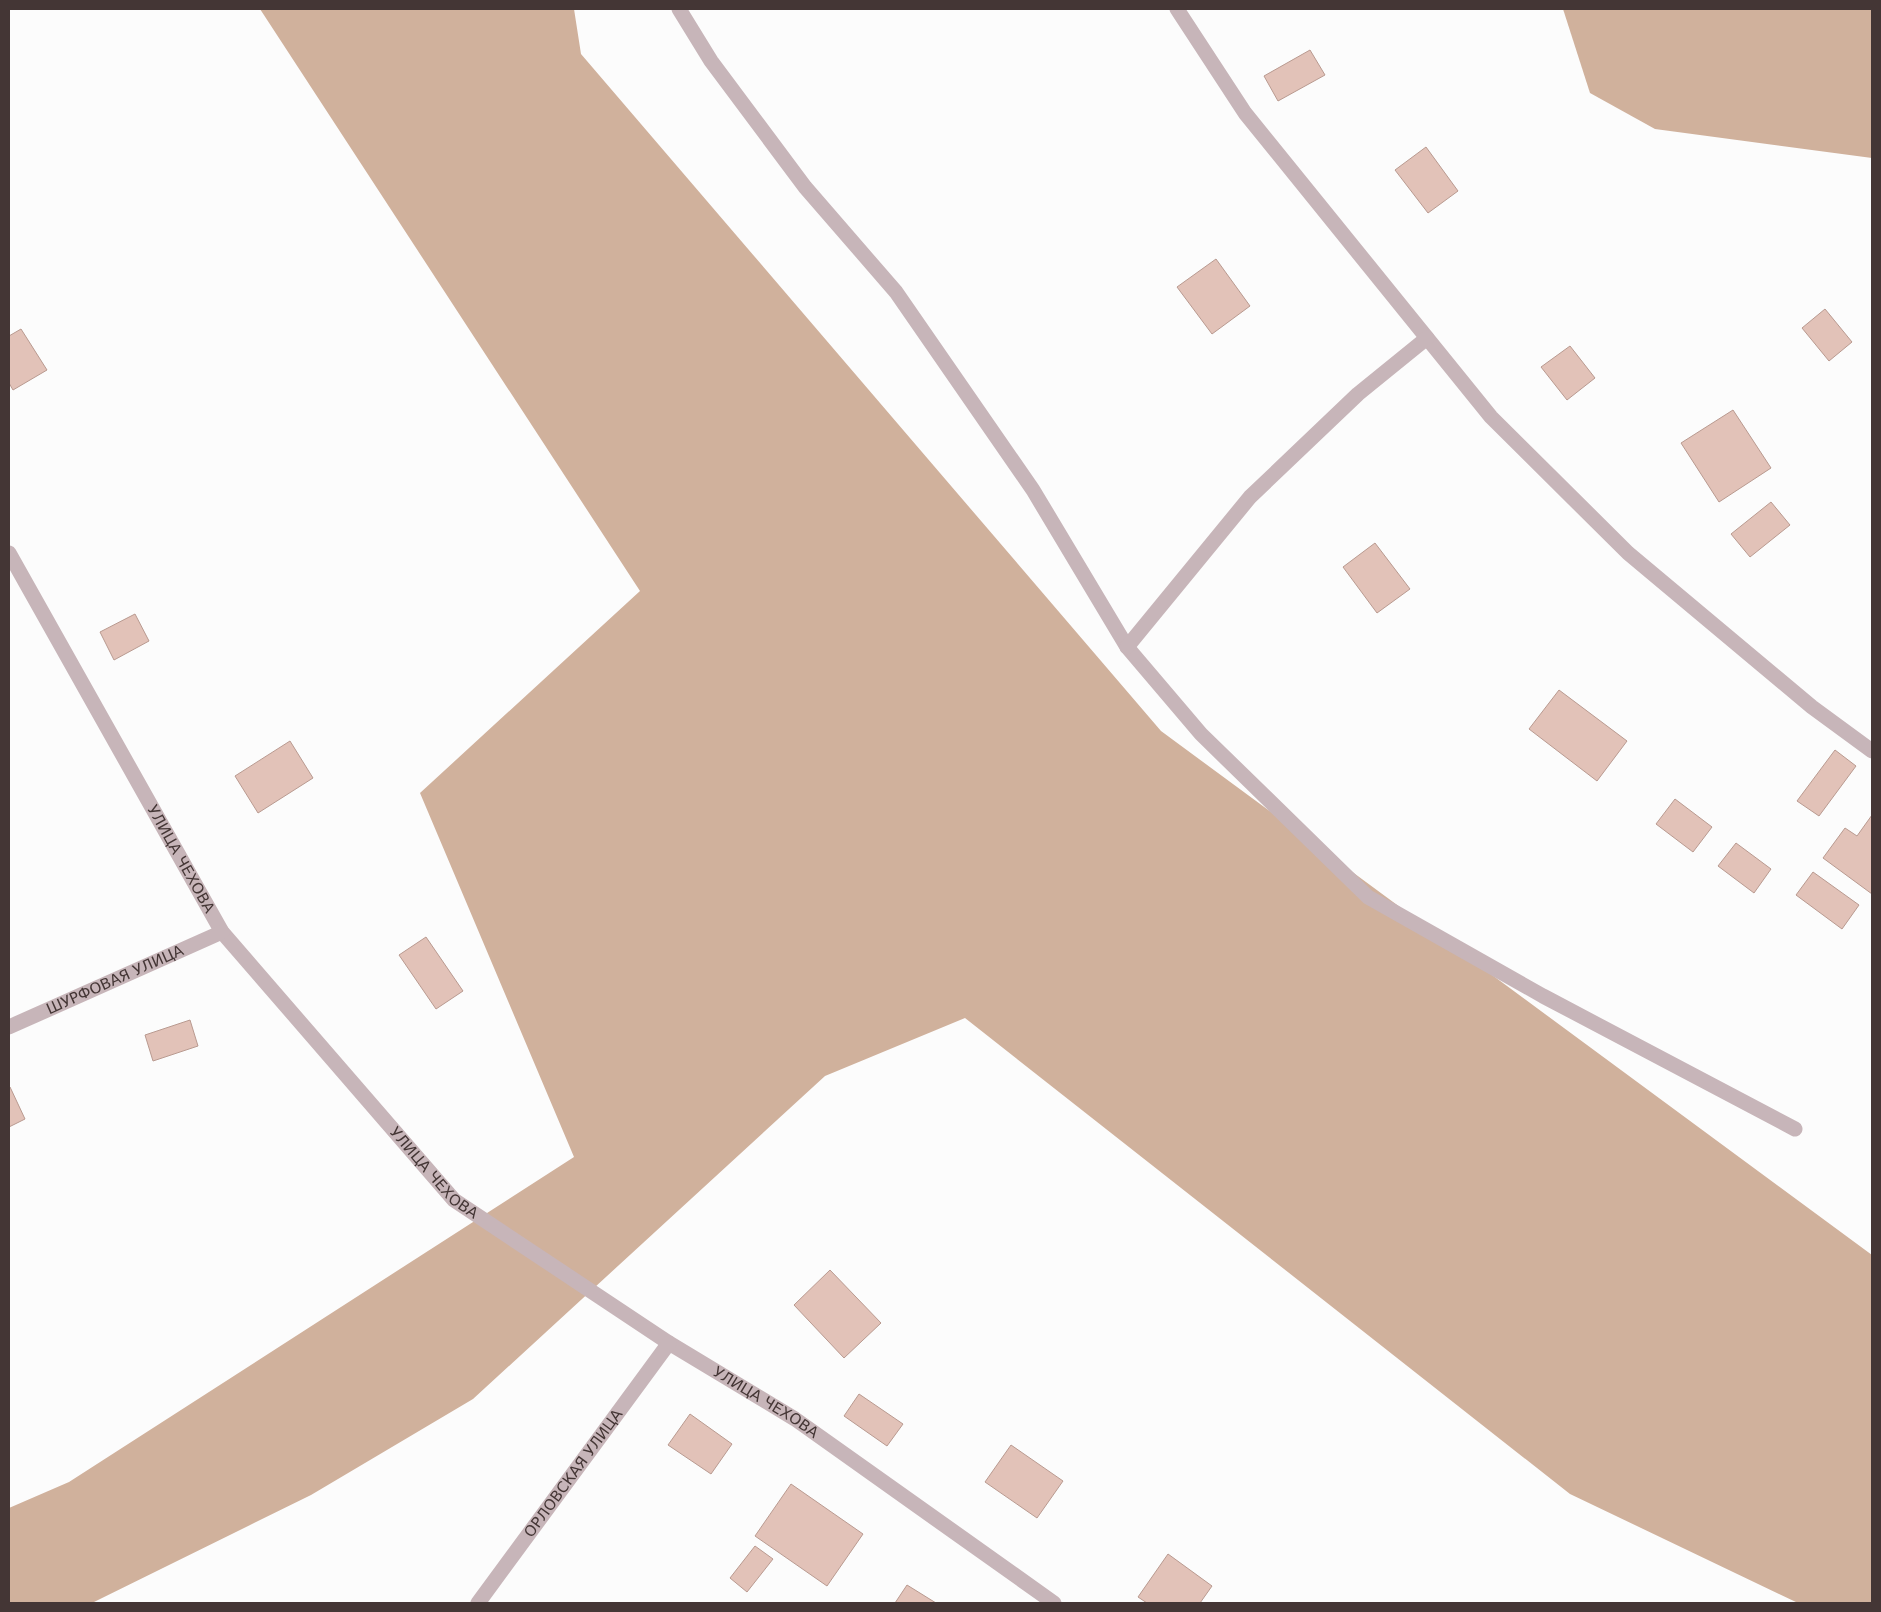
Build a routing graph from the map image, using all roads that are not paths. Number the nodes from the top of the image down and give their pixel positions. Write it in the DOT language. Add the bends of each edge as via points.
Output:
graph roads {
  1 [pos="680,9"];
  2 [pos="1176,9"];
  3 [pos="1427,338"];
  4 [pos="9,553"];
  5 [pos="1127,647"];
  6 [pos="1872,751"];
  7 [pos="222,932"];
  8 [pos="9,1028"];
  9 [pos="1795,1130"];
  10 [pos="669,1342"];
  11 [pos="478,1603"];
  12 [pos="1054,1603"];
  1 -- 5 [label="street" via="711,60 806,187 896,292 1033,490"];
  2 -- 3 [label="street" via="1245,113"];
  3 -- 5 [label="street" via="1358,394 1250,497"];
  3 -- 6 [label="street" via="1491,417 1628,553 1812,706"];
  4 -- 7 [label="street, УЛИЦА ЧЕХОВА"];
  5 -- 9 [label="street" via="1201,734 1368,897 1544,996"];
  7 -- 8 [label="street, ШУРФОВАЯ УЛИЦА"];
  7 -- 10 [label="street, УЛИЦА ЧЕХОВА" via="454,1200"];
  10 -- 11 [label="street, ОРЛОВСКАЯ УЛИЦА"];
  10 -- 12 [label="street, УЛИЦА ЧЕХОВА" via="794,1419"];
}
